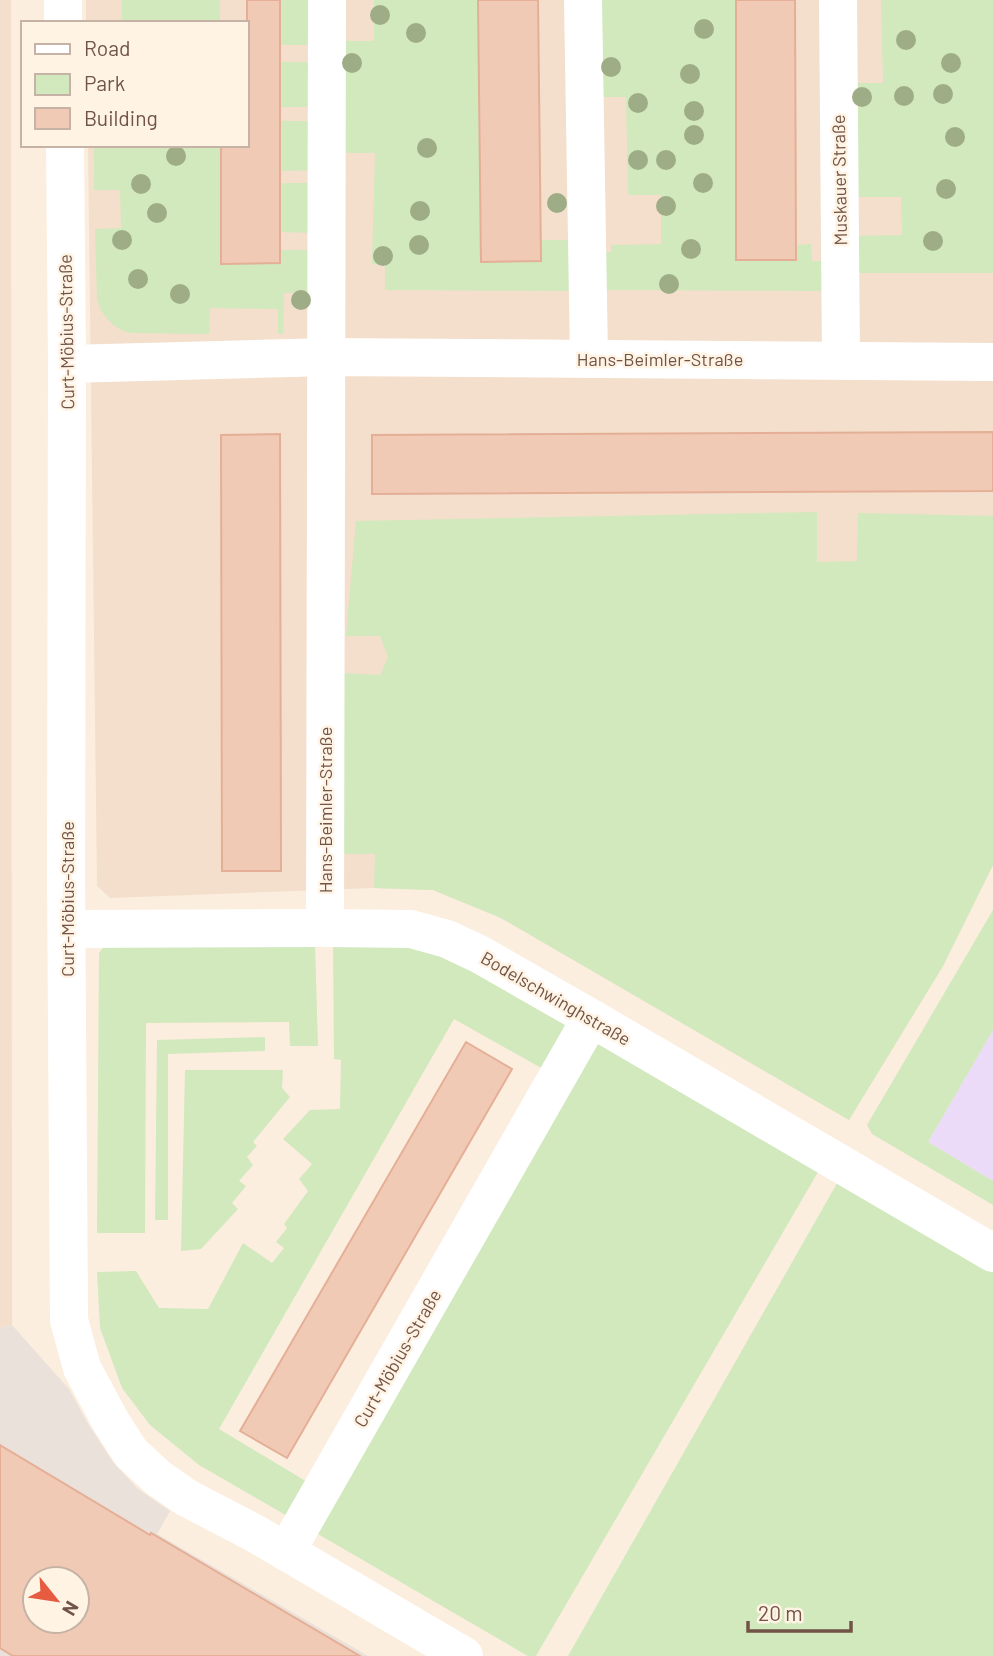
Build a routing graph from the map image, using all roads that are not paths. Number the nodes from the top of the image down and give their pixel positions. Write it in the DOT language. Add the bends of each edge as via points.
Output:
graph roads {
  1 [pos="63,0"];
  2 [pos="327,0"];
  3 [pos="583,0"];
  4 [pos="838,0"];
  5 [pos="63,21"];
  6 [pos="65,147"];
  7 [pos="327,357"];
  8 [pos="589,359"];
  9 [pos="841,359"];
  10 [pos="993,362"];
  11 [pos="68,364"];
  12 [pos="324,928"];
  13 [pos="67,929"];
  14 [pos="591,1018"];
  15 [pos="993,1252"];
  16 [pos="286,1552"];
  17 [pos="464,1656"];
  1 -- 5 [label="street"];
  2 -- 7 [label="street"];
  3 -- 8 [label="street"];
  4 -- 9 [label="street, Muskauer Straße"];
  6 -- 11 [label="street, Curt-Möbius-Straße"];
  7 -- 8 [label="street, Hans-Beimler-Straße"];
  7 -- 11 [label="street, Hans-Beimler-Straße"];
  7 -- 12 [label="street, Hans-Beimler-Straße"];
  8 -- 9 [label="street, Hans-Beimler-Straße"];
  9 -- 10 [label="street, Hans-Beimler-Straße"];
  11 -- 13 [label="street, Curt-Möbius-Straße"];
  12 -- 13 [label="street, Bodelschwinghstraße"];
  12 -- 14 [label="street, Bodelschwinghstraße" via="411,929 447,939"];
  13 -- 16 [label="street, Curt-Möbius-Straße" via="69,1320 82,1368 131,1452 158,1478"];
  14 -- 15 [label="street, Bodelschwinghstraße"];
  14 -- 16 [label="street, Curt-Möbius-Straße"];
  16 -- 17 [label="street, Curt-Möbius-Straße"];
}
